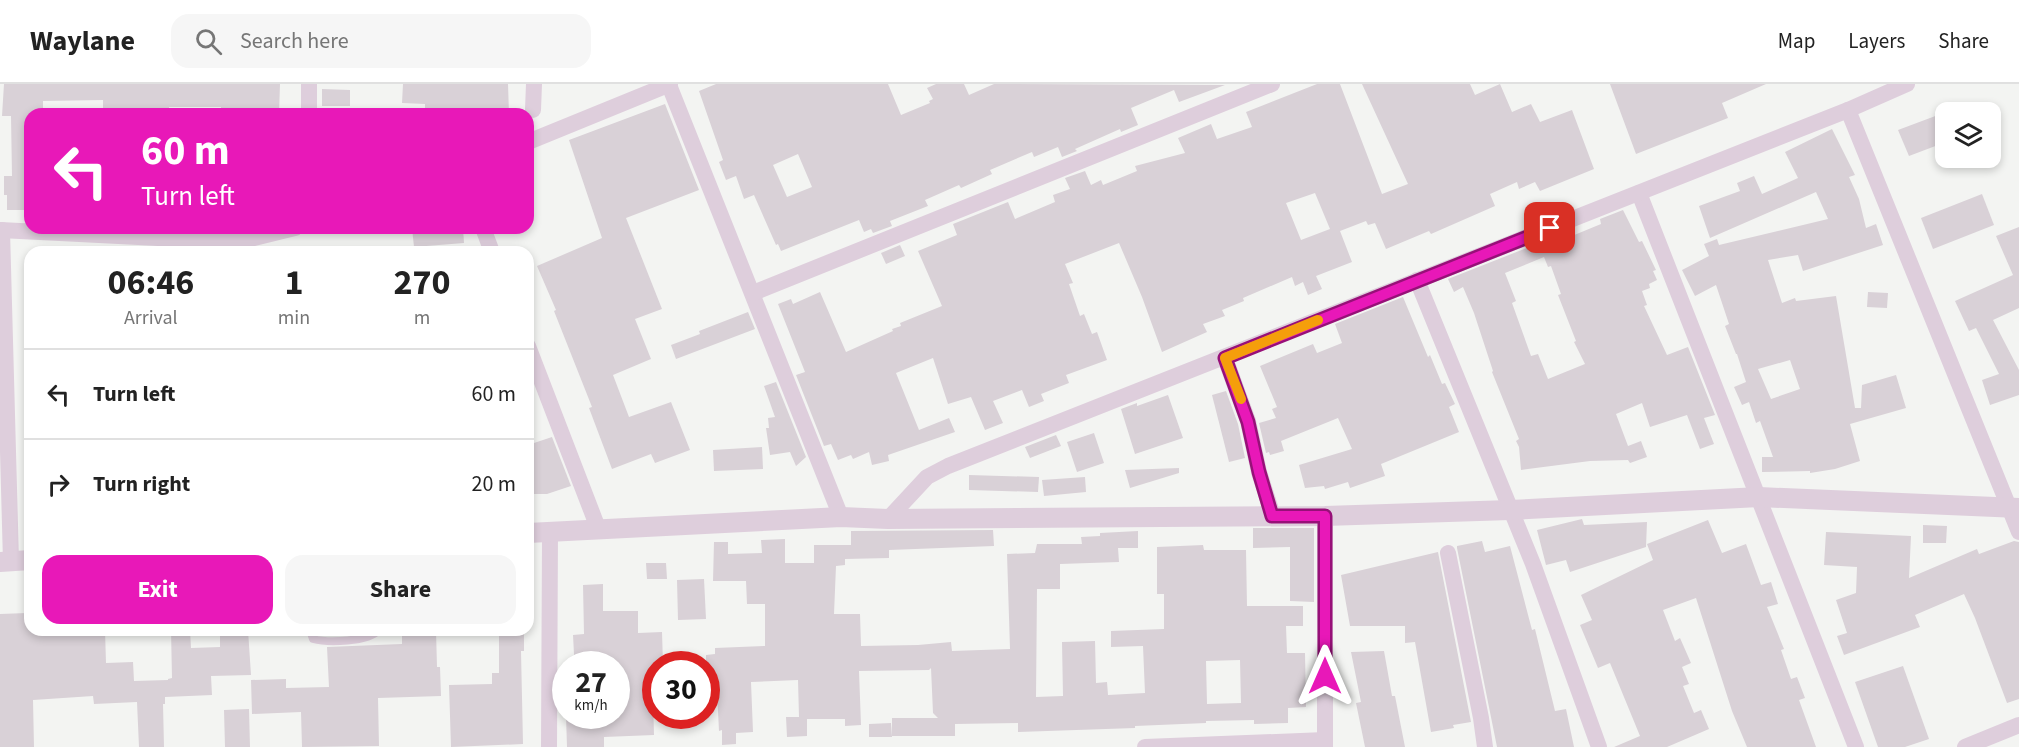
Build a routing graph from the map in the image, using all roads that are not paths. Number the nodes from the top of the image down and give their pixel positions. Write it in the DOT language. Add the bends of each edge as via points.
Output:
graph roads {
  1 [pos="309,84"];
  2 [pos="534,84"];
  3 [pos="669,84"];
  4 [pos="1272,84"];
  5 [pos="1907,84"];
  6 [pos="309,108"];
  7 [pos="533,108"];
  8 [pos="1848,110"];
  9 [pos="534,140"];
  10 [pos="1639,193"];
  11 [pos="1,230"];
  12 [pos="24,232"];
  13 [pos="57,234"];
  14 [pos="277,234"];
  15 [pos="223,246"];
  16 [pos="240,246"];
  17 [pos="1417,280"];
  18 [pos="753,293"];
  19 [pos="1225,358"];
  20 [pos="534,362"];
  21 [pos="1758,497"];
  22 [pos="2014,508"];
  23 [pos="1510,510"];
  24 [pos="1272,516"];
  25 [pos="1325,516"];
  26 [pos="842,517"];
  27 [pos="888,519"];
  28 [pos="598,528"];
  29 [pos="550,531"];
  30 [pos="534,532"];
  31 [pos="2019,532"];
  32 [pos="1448,553"];
  33 [pos="14,561"];
  34 [pos="312,636"];
  35 [pos="371,636"];
  36 [pos="2019,725"];
  37 [pos="1325,743"];
  38 [pos="549,747"];
  39 [pos="1145,747"];
  40 [pos="1485,747"];
  41 [pos="1599,747"];
  42 [pos="1856,747"];
  43 [pos="1965,747"];
  1 -- 6 [label="street"];
  2 -- 7 [label="street"];
  3 -- 9 [label="street"];
  3 -- 18 [label="street"];
  4 -- 18 [label="street"];
  5 -- 8 [label="street"];
  8 -- 10 [label="street"];
  8 -- 22 [label="street"];
  10 -- 17 [label="street"];
  10 -- 21 [label="street"];
  11 -- 12 [label="street"];
  11 -- 33 [label="street"];
  13 -- 15 [label="street"];
  14 -- 16 [label="street"];
  17 -- 19 [label="street"];
  17 -- 23 [label="street"];
  18 -- 26 [label="street"];
  19 -- 24 [label="street" via="1248,422"];
  19 -- 27 [label="street" via="948,465 927,477"];
  20 -- 28 [label="street"];
  21 -- 22 [label="street"];
  21 -- 23 [label="street"];
  21 -- 42 [label="street"];
  22 -- 31 [label="street"];
  23 -- 25 [label="street"];
  23 -- 41 [label="street"];
  24 -- 25 [label="street"];
  24 -- 27 [label="street"];
  25 -- 37 [label="street"];
  26 -- 27 [label="street"];
  26 -- 28 [label="street"];
  28 -- 29 [label="street"];
  29 -- 30 [label="street"];
  29 -- 38 [label="street"];
  32 -- 40 [label="street"];
  34 -- 35 [label="lane" via="321,641"];
  36 -- 43 [label="street"];
  37 -- 39 [label="street"];
}
